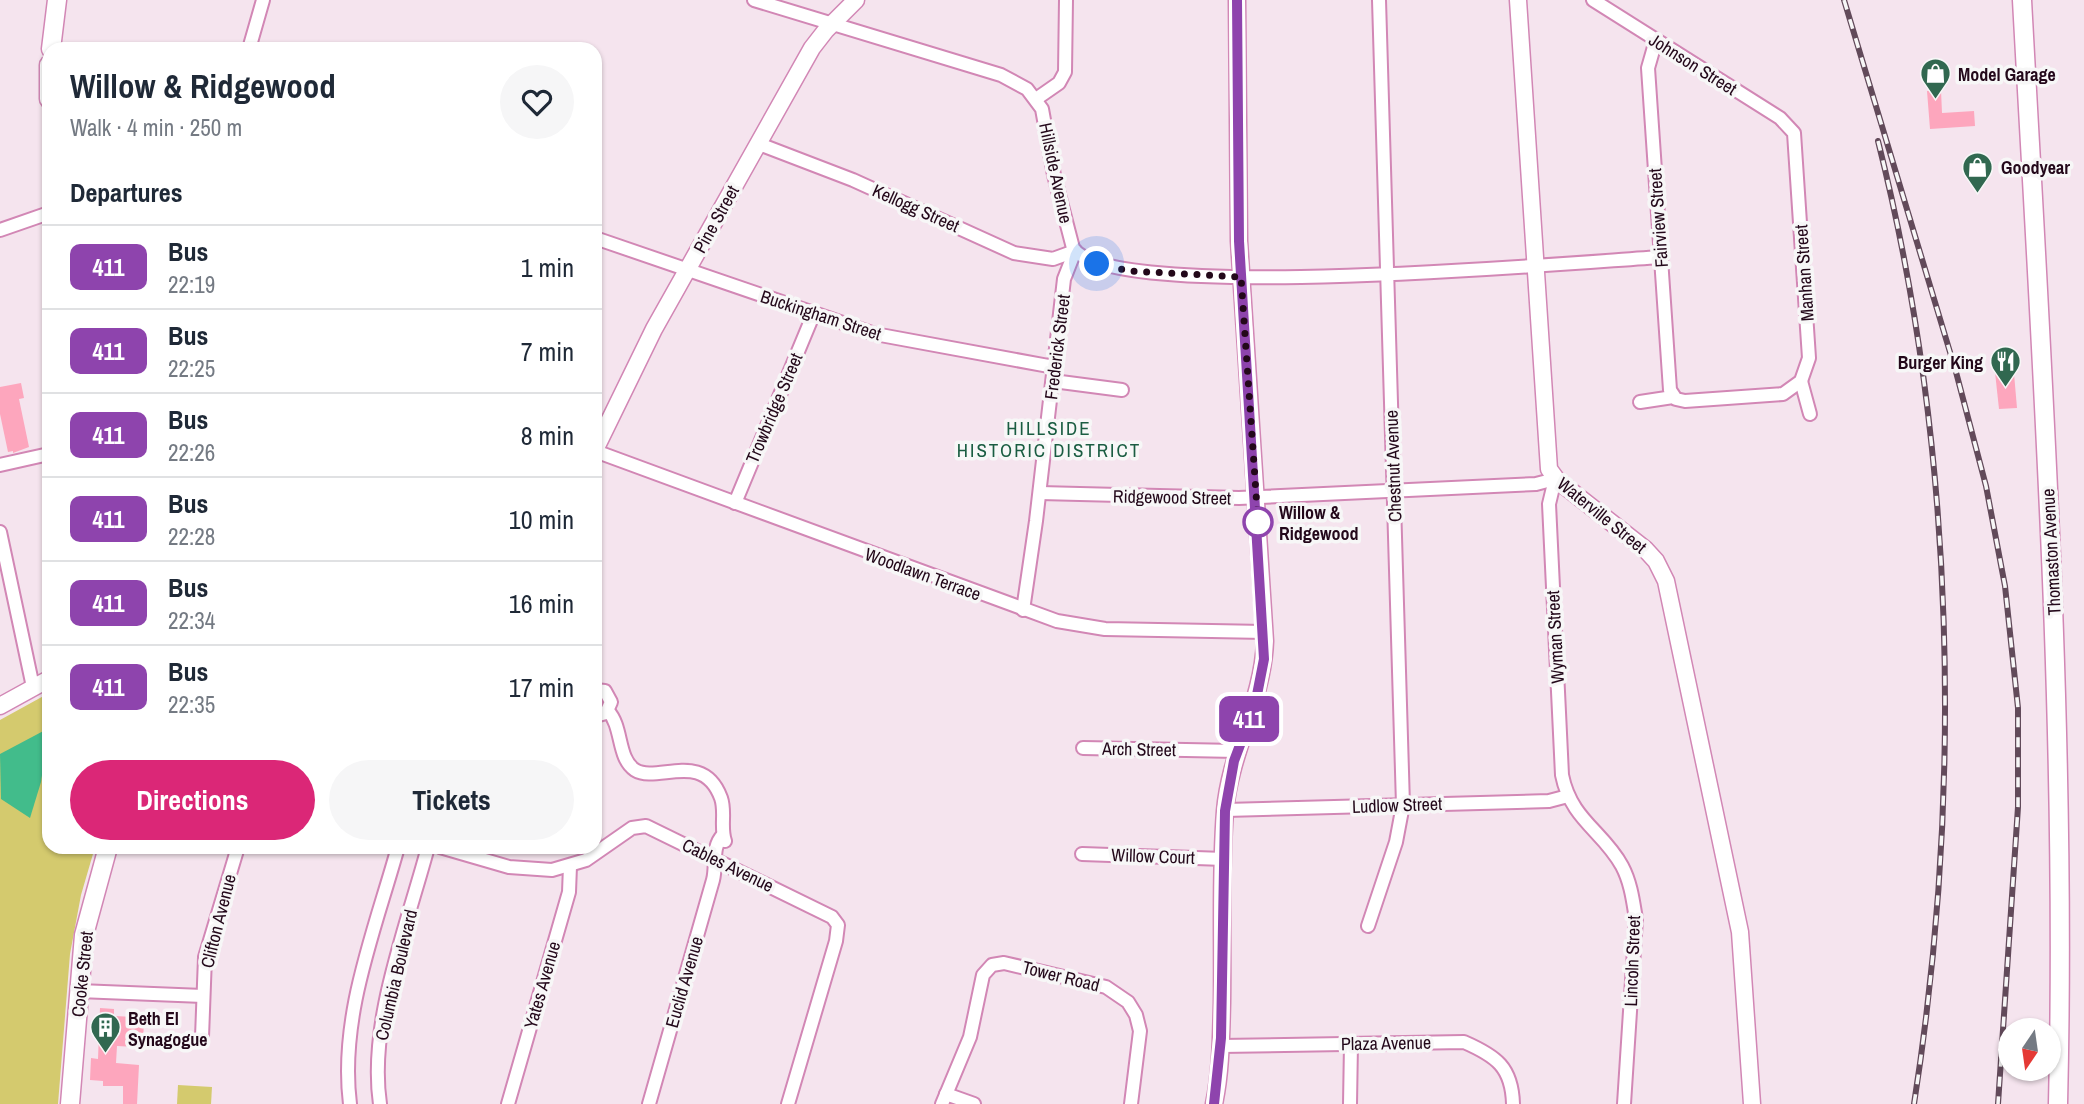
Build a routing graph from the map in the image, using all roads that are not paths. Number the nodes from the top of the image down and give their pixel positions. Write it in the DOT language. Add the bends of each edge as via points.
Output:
graph roads {
  1 [pos="57,0"];
  2 [pos="263,0"];
  3 [pos="754,0"];
  4 [pos="856,0"];
  5 [pos="1066,0"];
  6 [pos="1237,0"];
  7 [pos="1379,0"];
  8 [pos="1518,0"];
  9 [pos="1593,0"];
  10 [pos="2021,0"];
  11 [pos="832,23"];
  12 [pos="1656,40"];
  13 [pos="52,42"];
  14 [pos="251,42"];
  15 [pos="1036,99"];
  16 [pos="1792,129"];
  17 [pos="759,144"];
  18 [pos="42,215"];
  19 [pos="0,230"];
  20 [pos="602,240"];
  21 [pos="1075,251"];
  22 [pos="1661,257"];
  23 [pos="1535,265"];
  24 [pos="688,269"];
  25 [pos="1387,274"];
  26 [pos="1241,277"];
  27 [pos="814,313"];
  28 [pos="1054,367"];
  29 [pos="1053,381"];
  30 [pos="1801,381"];
  31 [pos="1122,390"];
  32 [pos="1673,397"];
  33 [pos="1640,402"];
  34 [pos="1810,414"];
  35 [pos="602,437"];
  36 [pos="602,454"];
  37 [pos="42,456"];
  38 [pos="0,465"];
  39 [pos="1555,479"];
  40 [pos="1394,491"];
  41 [pos="1040,493"];
  42 [pos="1256,497"];
  43 [pos="735,503"];
  44 [pos="0,531"];
  45 [pos="1023,610"];
  46 [pos="1265,632"];
  47 [pos="42,682"];
  48 [pos="33,687"];
  49 [pos="602,690"];
  50 [pos="0,706"];
  51 [pos="602,712"];
  52 [pos="602,714"];
  53 [pos="1083,748"];
  54 [pos="1237,751"];
  55 [pos="1568,796"];
  56 [pos="1403,805"];
  57 [pos="1226,810"];
  58 [pos="602,851"];
  59 [pos="106,854"];
  60 [pos="235,854"];
  61 [pos="396,854"];
  62 [pos="426,854"];
  63 [pos="465,854"];
  64 [pos="598,854"];
  65 [pos="1083,854"];
  66 [pos="1224,859"];
  67 [pos="717,860"];
  68 [pos="570,866"];
  69 [pos="1368,926"];
  70 [pos="79,991"];
  71 [pos="202,996"];
  72 [pos="202,1038"];
  73 [pos="1351,1044"];
  74 [pos="1221,1046"];
  75 [pos="944,1099"];
  76 [pos="70,1104"];
  77 [pos="350,1104"];
  78 [pos="380,1104"];
  79 [pos="508,1104"];
  80 [pos="649,1104"];
  81 [pos="788,1104"];
  82 [pos="974,1104"];
  83 [pos="1131,1104"];
  84 [pos="1214,1104"];
  85 [pos="1350,1104"];
  86 [pos="1513,1104"];
  87 [pos="1624,1104"];
  88 [pos="1752,1104"];
  89 [pos="2058,1104"];
  1 -- 13 [label="main road"];
  2 -- 14 [label="street"];
  3 -- 11 [label="street, Hillside Avenue"];
  4 -- 11 [label="street, Pine Street"];
  5 -- 15 [label="street" via="1065,72 1059,83"];
  6 -- 26 [label="street"];
  7 -- 25 [label="street, Chestnut Avenue"];
  8 -- 23 [label="street, Waterville Street"];
  9 -- 12 [label="street, Johnson Street"];
  10 -- 89 [label="main road, Thomaston Avenue" via="2058,705"];
  11 -- 15 [label="street, Hillside Avenue" via="1006,77"];
  11 -- 17 [label="street, Pine Street" via="812,48"];
  12 -- 16 [label="street, Johnson Street"];
  12 -- 22 [label="street, Fairview Street" via="1648,68"];
  15 -- 21 [label="street, Hillside Avenue" via="1044,113 1054,175"];
  16 -- 30 [label="street, Manhan Street" via="1809,354"];
  17 -- 21 [label="street, Kellogg Street" via="853,180 1014,253 1053,258"];
  17 -- 24 [label="street, Pine Street"];
  18 -- 19 [label="street"];
  20 -- 24 [label="street, Buckingham Street"];
  21 -- 26 [label="street" via="1097,264 1130,271"];
  21 -- 28 [label="street, Frederick Street" via="1065,279"];
  22 -- 23 [label="street"];
  22 -- 32 [label="street, Fairview Street"];
  23 -- 25 [label="street"];
  23 -- 39 [label="street, Waterville Street" via="1548,464"];
  24 -- 27 [label="street, Buckingham Street"];
  24 -- 35 [label="street, Pine Street"];
  25 -- 26 [label="street"];
  25 -- 40 [label="street, Chestnut Avenue"];
  26 -- 42 [label="street"];
  27 -- 28 [label="street, Buckingham Street" via="876,334"];
  27 -- 43 [label="street, Trowbridge Street"];
  28 -- 29 [label="street, Frederick Street"];
  29 -- 31 [label="street"];
  29 -- 41 [label="street, Frederick Street"];
  30 -- 32 [label="street" via="1788,392 1773,396 1685,401"];
  30 -- 34 [label="street, Manhan Street"];
  32 -- 33 [label="street"];
  36 -- 43 [label="street, Woodlawn Terrace"];
  37 -- 38 [label="street"];
  39 -- 40 [label="street, Ridgewood Street" via="1536,484"];
  39 -- 55 [label="street, Wyman Street" via="1549,504 1561,769"];
  39 -- 88 [label="street, Waterville Street" via="1645,549 1666,581 1740,932"];
  40 -- 42 [label="street, Ridgewood Street"];
  40 -- 56 [label="street, Chestnut Avenue"];
  41 -- 42 [label="street, Ridgewood Street"];
  41 -- 45 [label="street, Frederick Street"];
  42 -- 46 [label="street"];
  43 -- 45 [label="street, Woodlawn Terrace"];
  44 -- 48 [label="street"];
  45 -- 46 [label="street, Woodlawn Terrace" via="1094,628"];
  46 -- 54 [label="street" via="1255,705"];
  47 -- 48 [label="street"];
  48 -- 50 [label="street"];
  49 -- 51 [label="street" via="611,702"];
  52 -- 67 [label="street, Euclid Avenue" via="615,720 634,769 647,773 689,770 712,784 723,805 723,852"];
  53 -- 54 [label="street, Arch Street"];
  54 -- 57 [label="street"];
  55 -- 56 [label="street, Ludlow Street"];
  55 -- 87 [label="street, Lincoln Street" via="1575,811 1621,865 1632,893 1636,919"];
  56 -- 57 [label="street, Ludlow Street"];
  56 -- 69 [label="street, Chestnut Avenue" via="1396,842"];
  57 -- 66 [label="street"];
  58 -- 67 [label="street, Cables Avenue" via="632,828 642,826"];
  59 -- 70 [label="main road, Cooke Street" via="87,922"];
  60 -- 71 [label="street, Clifton Avenue" via="205,957"];
  61 -- 77 [label="street, Columbia Boulevard" via="352,1019"];
  62 -- 78 [label="street, Columbia Boulevard" via="381,1024"];
  63 -- 68 [label="street, Cables Avenue" via="520,869"];
  64 -- 68 [label="street, Cables Avenue"];
  65 -- 66 [label="street, Willow Court"];
  66 -- 74 [label="street"];
  67 -- 80 [label="street, Euclid Avenue"];
  67 -- 81 [label="street, Cables Avenue" via="826,914 837,924 836,941"];
  68 -- 79 [label="street, Yates Avenue" via="569,892"];
  70 -- 71 [label="street"];
  70 -- 76 [label="main road, Cooke Street"];
  71 -- 72 [label="street, Clifton Avenue"];
  73 -- 74 [label="street, Plaza Avenue"];
  73 -- 85 [label="street"];
  73 -- 86 [label="street, Plaza Avenue" via="1465,1042 1492,1055 1509,1076"];
  74 -- 84 [label="street"];
  75 -- 82 [label="street"];
  75 -- 83 [label="street, Tower Road" via="970,1037 983,975 992,965 1004,963 1098,984 1128,1002 1140,1031"];
}
